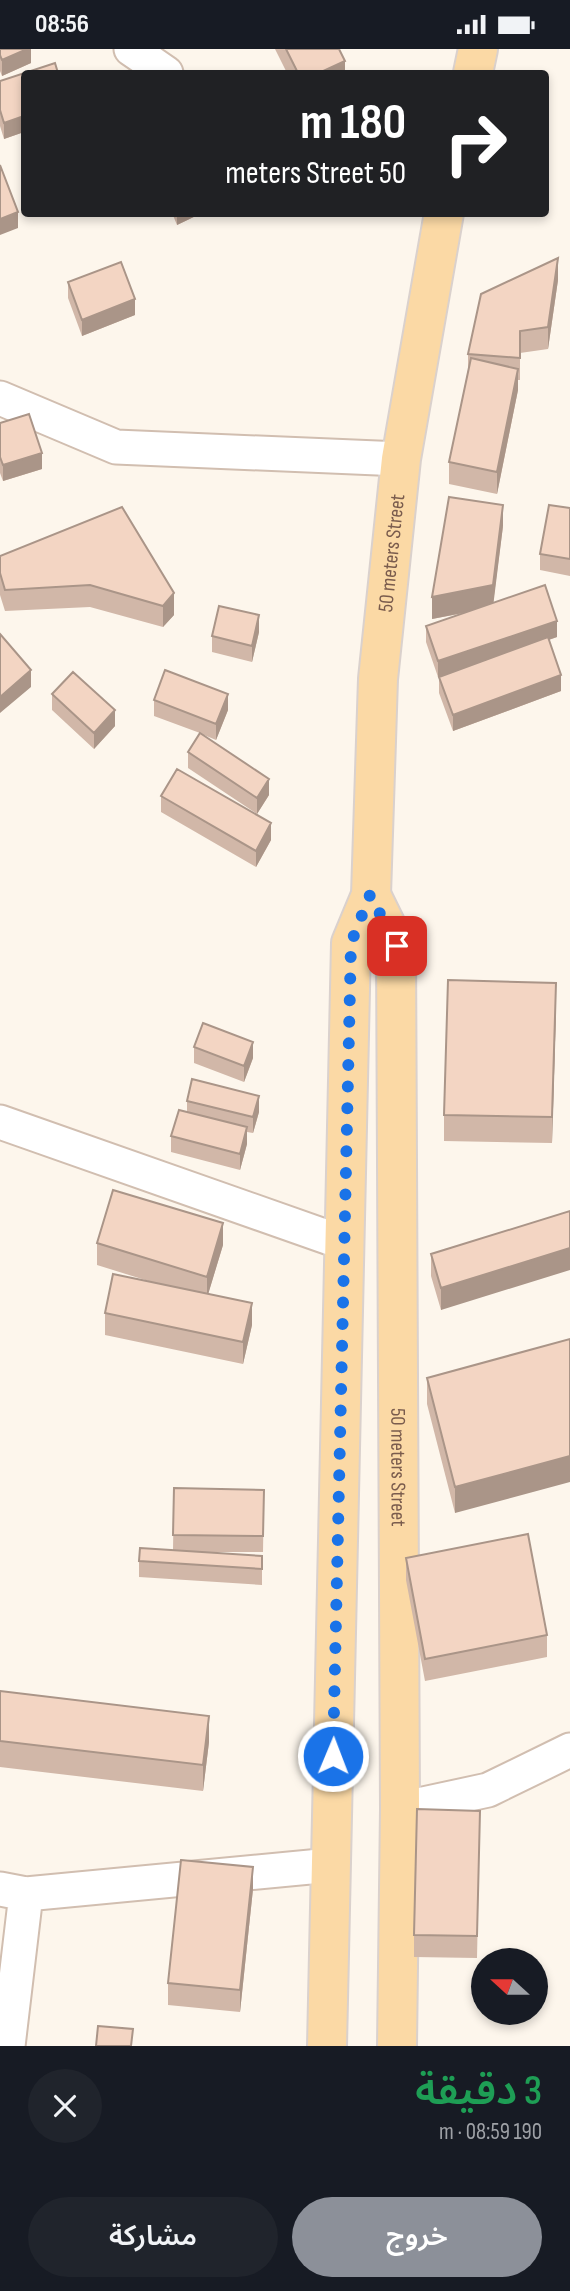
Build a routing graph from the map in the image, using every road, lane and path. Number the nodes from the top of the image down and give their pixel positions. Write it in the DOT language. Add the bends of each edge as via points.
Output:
graph roads {
  1 [pos="131,49"];
  2 [pos="478,49"];
  3 [pos="162,70"];
  4 [pos="474,70"];
  5 [pos="441,217"];
  6 [pos="0,398"];
  7 [pos="401,459"];
  8 [pos="370,895"];
  9 [pos="0,1122"];
  10 [pos="344,1243"];
  11 [pos="570,1750"];
  12 [pos="400,1809"];
  13 [pos="331,1865"];
  14 [pos="13,1891"];
  15 [pos="8,2046"];
  16 [pos="327,2046"];
  17 [pos="397,2046"];
  1 -- 3 [label="street"];
  2 -- 4 [label="main road"];
  5 -- 7 [label="main road, 50 meters Street"];
  6 -- 7 [label="street" via="116,447"];
  7 -- 8 [label="main road, 50 meters Street" via="378,679"];
  8 -- 10 [label="main road, 50 meters Street" via="351,943"];
  8 -- 12 [label="main road, 50 meters Street" via="397,946"];
  9 -- 10 [label="street"];
  10 -- 13 [label="main road, 50 meters Street"];
  11 -- 12 [label="street" via="488,1790"];
  12 -- 17 [label="main road, 50 meters Street"];
  13 -- 14 [label="street"];
  13 -- 16 [label="main road, 50 meters Street"];
  14 -- 15 [label="street"];
}
